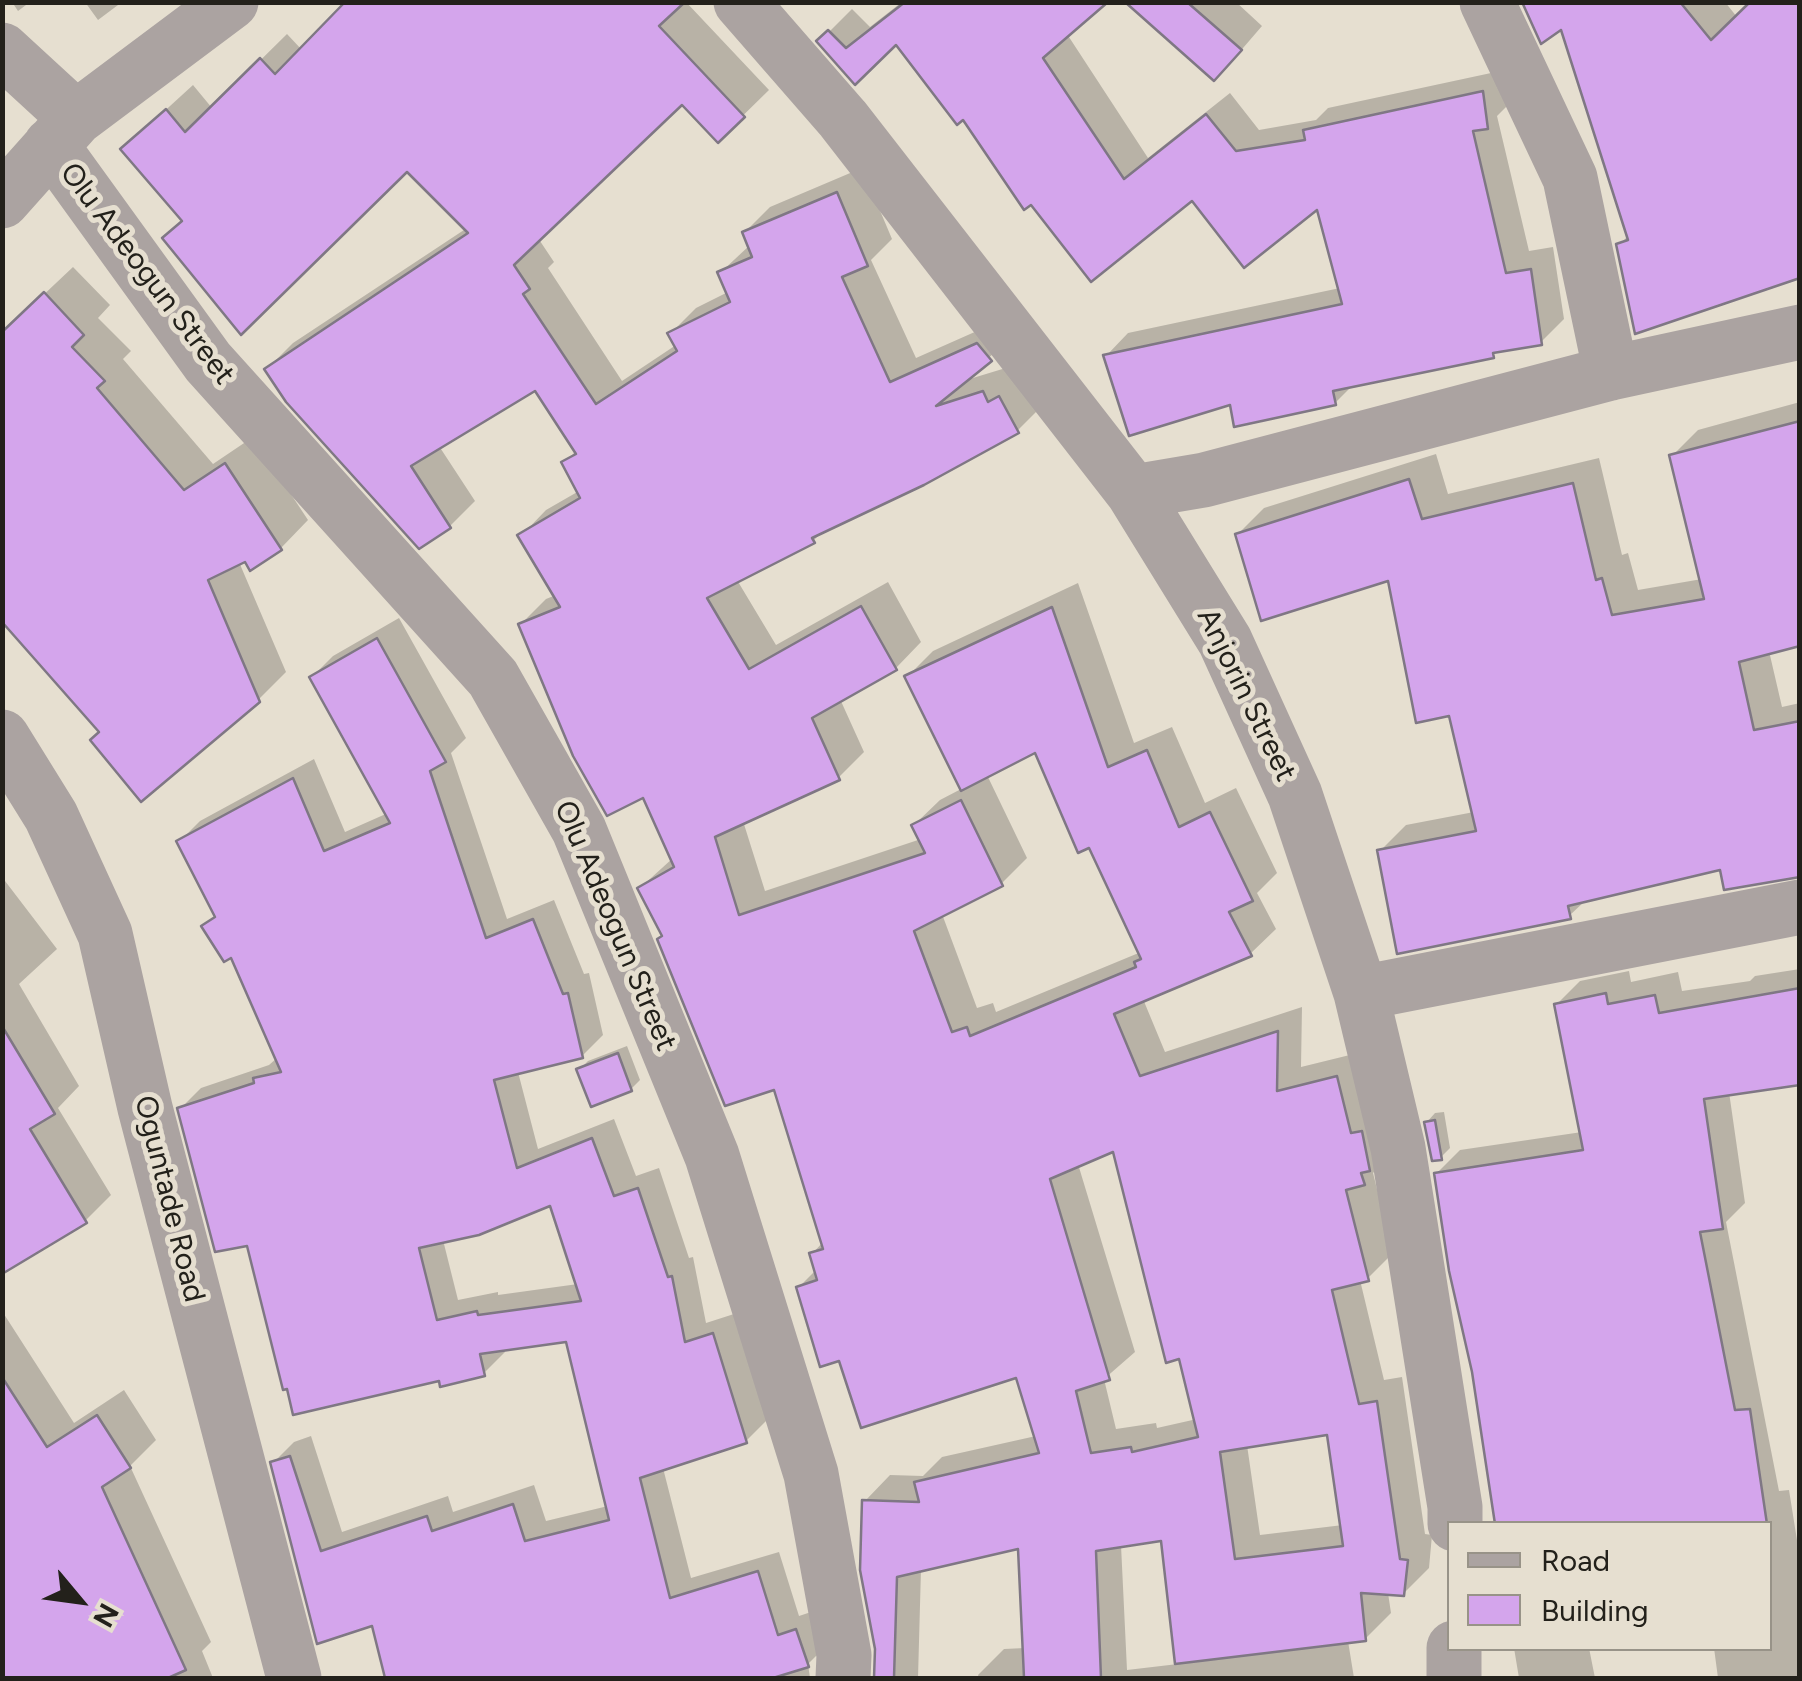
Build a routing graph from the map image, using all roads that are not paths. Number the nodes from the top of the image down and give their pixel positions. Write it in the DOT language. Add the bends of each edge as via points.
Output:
graph roads {
  1 [pos="230,2"];
  2 [pos="741,2"];
  3 [pos="1487,2"];
  4 [pos="2,50"];
  5 [pos="63,132"];
  6 [pos="2,201"];
  7 [pos="1800,332"];
  8 [pos="1610,373"];
  9 [pos="1132,492"];
  10 [pos="2,737"];
  11 [pos="1800,908"];
  12 [pos="1361,993"];
  13 [pos="1454,1521"];
  14 [pos="1454,1651"];
  15 [pos="294,1678"];
  16 [pos="843,1678"];
  17 [pos="1454,1678"];
  1 -- 5 [label="street"];
  2 -- 9 [label="street, Anjorin Street" via="843,120"];
  3 -- 8 [label="street" via="1570,178"];
  4 -- 5 [label="street, Olu Adeogun Street"];
  5 -- 6 [label="street"];
  5 -- 16 [label="street, Olu Adeogun Street" via="208,362 493,678 579,830 712,1156 810,1474"];
  7 -- 8 [label="street"];
  8 -- 9 [label="street" via="1204,480"];
  9 -- 12 [label="street, Anjorin Street" via="1225,641 1295,796"];
  10 -- 15 [label="street, Oguntade Road" via="51,816 105,934"];
  11 -- 12 [label="street"];
  12 -- 13 [label="street, Anjorin Street" via="1398,1148"];
  14 -- 17 [label="street"];
}
